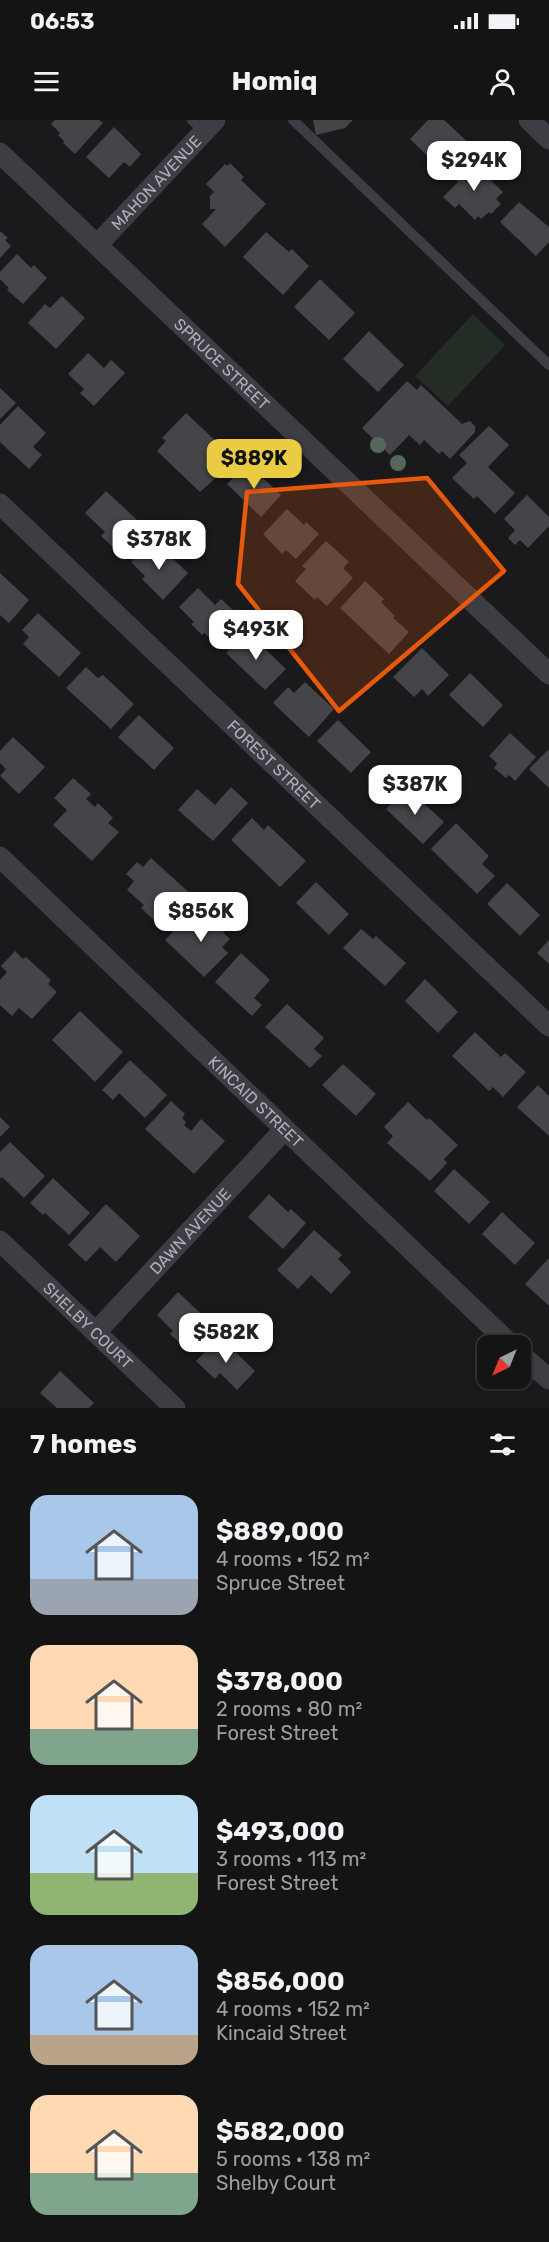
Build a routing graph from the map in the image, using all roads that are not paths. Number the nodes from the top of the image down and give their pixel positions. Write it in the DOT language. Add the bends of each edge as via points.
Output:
graph roads {
  1 [pos="293,120"];
  2 [pos="529,120"];
  3 [pos="204,124"];
  4 [pos="549,139"];
  5 [pos="0,153"];
  6 [pos="97,245"];
  7 [pos="549,365"];
  8 [pos="0,504"];
  9 [pos="549,674"];
  10 [pos="0,857"];
  11 [pos="549,1026"];
  12 [pos="284,1130"];
  13 [pos="0,1241"];
  14 [pos="96,1332"];
  15 [pos="500,1335"];
  16 [pos="531,1363"];
  17 [pos="549,1379"];
  18 [pos="175,1408"];
  1 -- 7 [label="lane"];
  2 -- 4 [label="street"];
  3 -- 6 [label="street, MAHON AVENUE"];
  5 -- 6 [label="street, SPRUCE STREET"];
  6 -- 9 [label="street, SPRUCE STREET"];
  8 -- 11 [label="street, FOREST STREET"];
  10 -- 12 [label="street, KINCAID STREET"];
  12 -- 14 [label="street, DAWN AVENUE"];
  12 -- 15 [label="street, KINCAID STREET"];
  13 -- 14 [label="street, SHELBY COURT"];
  14 -- 18 [label="street, SHELBY COURT"];
  16 -- 17 [label="street"];
}
